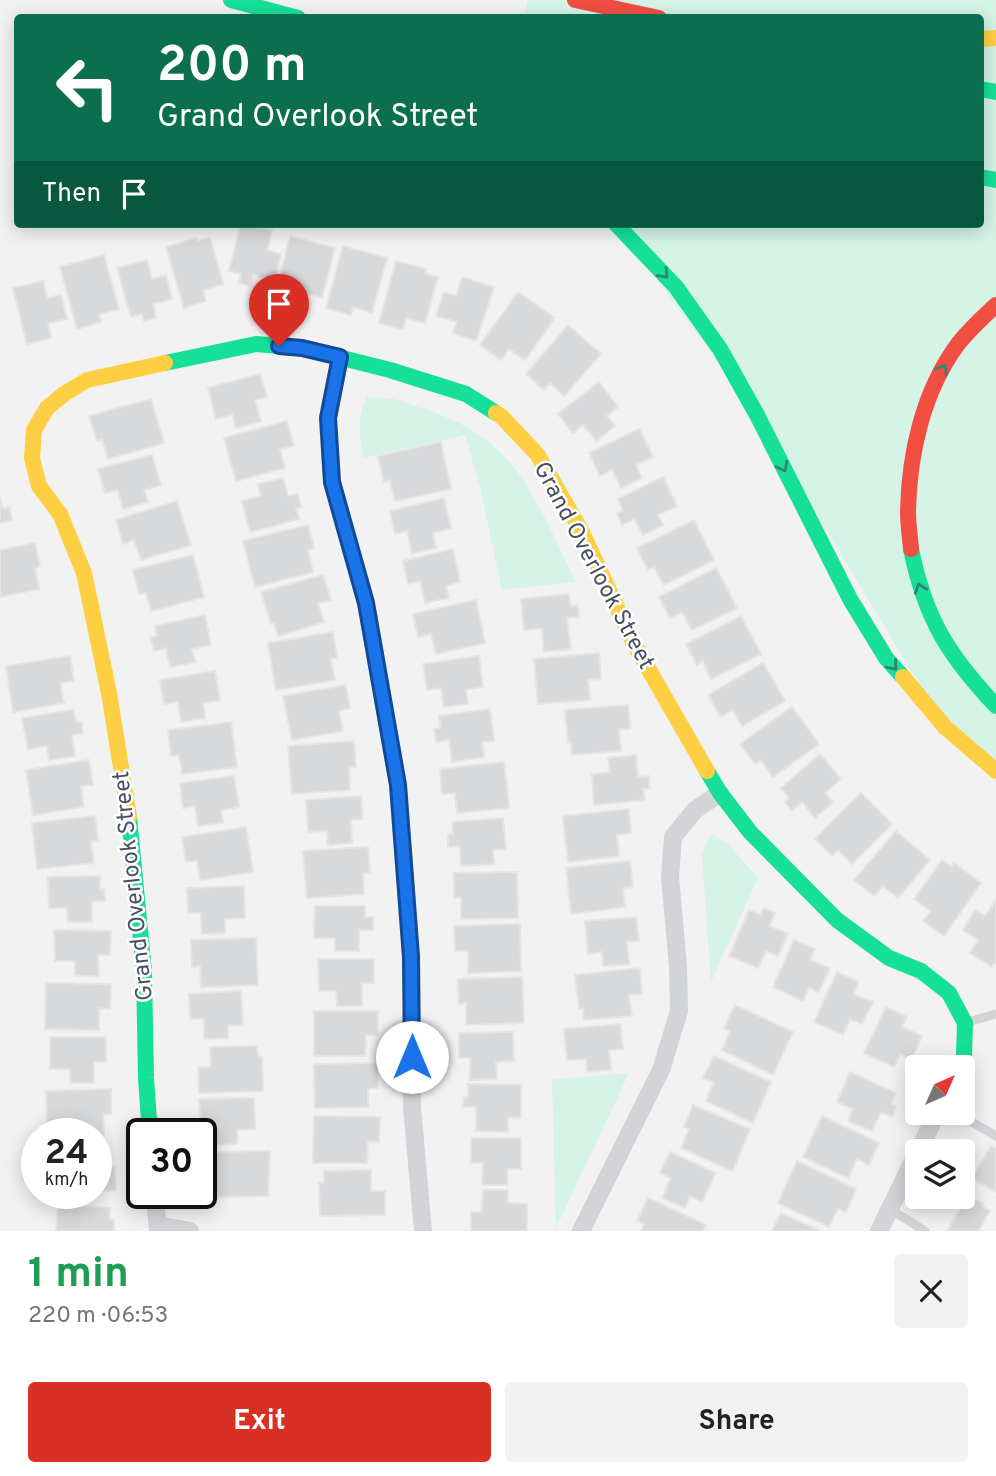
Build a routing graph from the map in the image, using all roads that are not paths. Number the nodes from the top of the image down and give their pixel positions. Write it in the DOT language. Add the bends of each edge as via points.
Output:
graph roads {
  1 [pos="231,0"];
  2 [pos="575,0"];
  3 [pos="283,14"];
  4 [pos="640,14"];
  5 [pos="620,228"];
  6 [pos="996,305"];
  7 [pos="340,357"];
  8 [pos="996,706"];
  9 [pos="996,771"];
  10 [pos="720,793"];
  11 [pos="996,1014"];
  12 [pos="965,1023"];
  13 [pos="964,1055"];
  14 [pos="149,1118"];
  15 [pos="975,1124"];
  16 [pos="996,1136"];
  17 [pos="905,1177"];
  18 [pos="156,1209"];
  19 [pos="890,1209"];
  20 [pos="158,1228"];
  21 [pos="190,1231"];
  22 [pos="422,1231"];
  23 [pos="581,1231"];
  24 [pos="879,1231"];
  25 [pos="925,1231"];
  1 -- 3 [label="main road"];
  2 -- 4 [label="main road"];
  5 -- 9 [label="main road, one-way" via="676,287 720,349 850,599 886,658 945,727"];
  8 -- 6 [label="main road, one-way" via="953,657 934,623 909,544 906,499 921,418 938,378 959,344"];
  7 -- 10 [label="main road, Grand Overlook Street" via="466,394 501,416 537,454 582,532 633,642"];
  7 -- 14 [label="main road, Grand Overlook Street" via="256,344 86,380 47,408 34,430 32,458 39,486 60,514 83,573 109,693 130,826 144,971"];
  7 -- 22 [label="street" via="328,418 332,482 366,603 398,785 411,957 412,1107"];
  10 -- 12 [label="main road, Grand Overlook Street" via="750,832 837,920 949,993"];
  10 -- 23 [label="street" via="695,810 673,837 670,877 679,1011 661,1070"];
  11 -- 12 [label="lane"];
  12 -- 13 [label="main road"];
  15 -- 16 [label="lane"];
  17 -- 19 [label="street"];
  18 -- 20 [label="street"];
  19 -- 24 [label="street"];
  19 -- 25 [label="lane"];
  20 -- 21 [label="street"];
}
